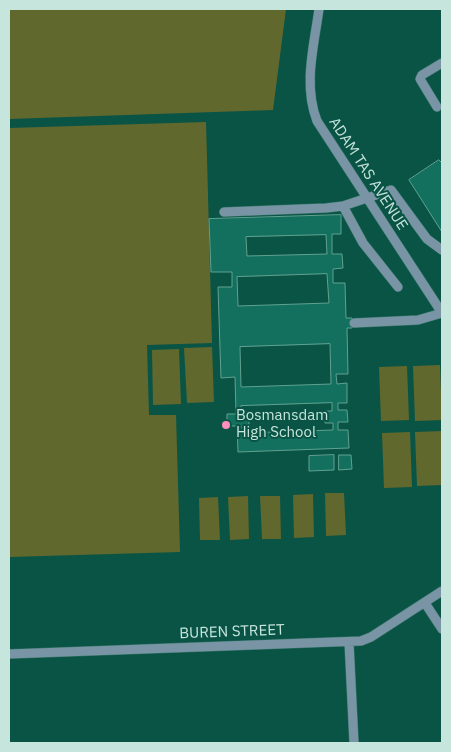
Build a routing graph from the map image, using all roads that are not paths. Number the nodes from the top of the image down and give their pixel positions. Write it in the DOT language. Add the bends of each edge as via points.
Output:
graph roads {
  1 [pos="319,9"];
  2 [pos="442,63"];
  3 [pos="437,107"];
  4 [pos="366,197"];
  5 [pos="343,206"];
  6 [pos="224,212"];
  7 [pos="442,250"];
  8 [pos="398,287"];
  9 [pos="438,298"];
  10 [pos="442,313"];
  11 [pos="354,323"];
  12 [pos="442,591"];
  13 [pos="425,603"];
  14 [pos="442,629"];
  15 [pos="349,642"];
  16 [pos="9,654"];
  17 [pos="354,743"];
  1 -- 4 [label="street, ADAM TAS AVENUE" via="310,81 312,103 322,129"];
  2 -- 3 [label="street" via="420,79"];
  4 -- 5 [label="street"];
  4 -- 7 [label="street" via="392,190 427,239"];
  4 -- 9 [label="street, ADAM TAS AVENUE"];
  5 -- 6 [label="street"];
  5 -- 8 [label="street" via="359,236"];
  9 -- 10 [label="street, ADAM TAS AVENUE"];
  10 -- 11 [label="street" via="418,320"];
  12 -- 13 [label="street, BUREN STREET"];
  13 -- 14 [label="street"];
  13 -- 15 [label="street, BUREN STREET" via="366,639"];
  15 -- 16 [label="street, BUREN STREET"];
  15 -- 17 [label="street"];
}
